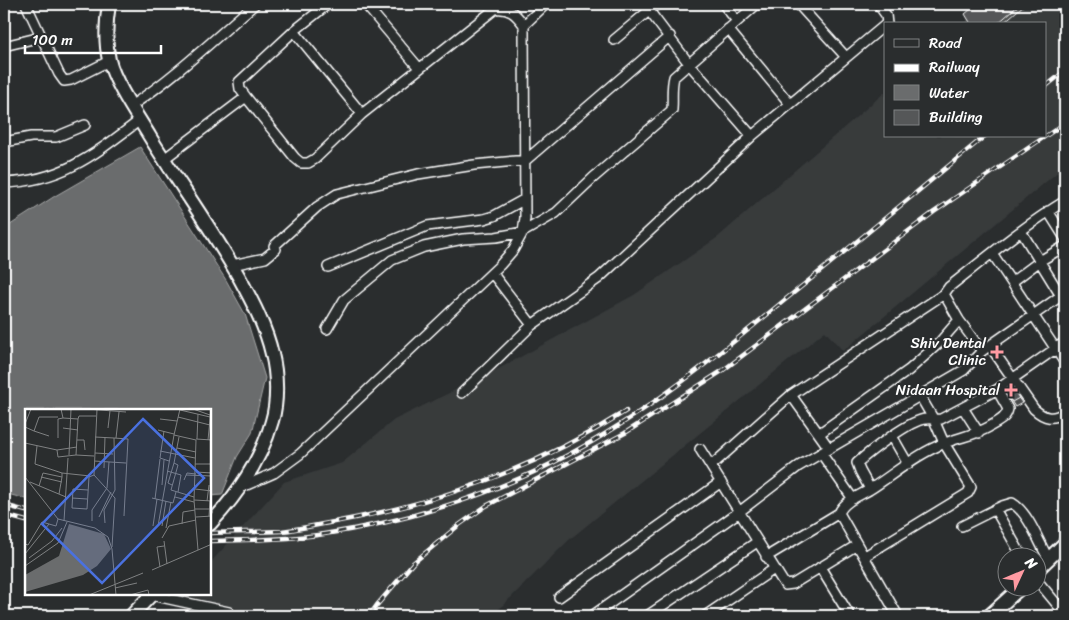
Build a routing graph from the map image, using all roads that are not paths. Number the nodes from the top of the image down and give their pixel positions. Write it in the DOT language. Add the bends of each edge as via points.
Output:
graph roads {
  1 [pos="26,4"];
  2 [pos="109,4"];
  3 [pos="255,4"];
  4 [pos="328,4"];
  5 [pos="364,4"];
  6 [pos="546,4"];
  7 [pos="657,4"];
  8 [pos="723,4"];
  9 [pos="757,4"];
  10 [pos="798,4"];
  11 [pos="878,4"];
  12 [pos="502,6"];
  13 [pos="647,7"];
  14 [pos="737,21"];
  15 [pos="886,22"];
  16 [pos="524,25"];
  17 [pos="884,26"];
  18 [pos="728,29"];
  19 [pos="294,31"];
  20 [pos="41,36"];
  21 [pos="670,36"];
  22 [pos="614,40"];
  23 [pos="4,46"];
  24 [pos="846,57"];
  25 [pos="109,61"];
  26 [pos="690,64"];
  27 [pos="418,68"];
  28 [pos="246,97"];
  29 [pos="790,104"];
  30 [pos="131,106"];
  31 [pos="362,114"];
  32 [pos="140,120"];
  33 [pos="85,125"];
  34 [pos="752,136"];
  35 [pos="4,142"];
  36 [pos="164,159"];
  37 [pos="526,160"];
  38 [pos="4,183"];
  39 [pos="525,199"];
  40 [pos="1065,201"];
  41 [pos="1048,211"];
  42 [pos="1021,231"];
  43 [pos="524,232"];
  44 [pos="1065,238"];
  45 [pos="1065,246"];
  46 [pos="992,253"];
  47 [pos="1040,261"];
  48 [pos="232,265"];
  49 [pos="328,267"];
  50 [pos="492,273"];
  51 [pos="1012,282"];
  52 [pos="944,294"];
  53 [pos="1063,294"];
  54 [pos="1033,314"];
  55 [pos="959,320"];
  56 [pos="532,325"];
  57 [pos="326,329"];
  58 [pos="1065,342"];
  59 [pos="990,346"];
  60 [pos="1056,348"];
  61 [pos="982,351"];
  62 [pos="1065,363"];
  63 [pos="1012,378"];
  64 [pos="998,389"];
  65 [pos="462,393"];
  66 [pos="791,395"];
  67 [pos="920,396"];
  68 [pos="963,408"];
  69 [pos="1065,412"];
  70 [pos="934,420"];
  71 [pos="979,432"];
  72 [pos="820,433"];
  73 [pos="892,436"];
  74 [pos="944,443"];
  75 [pos="830,448"];
  76 [pos="700,449"];
  77 [pos="821,453"];
  78 [pos="908,464"];
  79 [pos="711,466"];
  80 [pos="721,482"];
  81 [pos="240,488"];
  82 [pos="870,489"];
  83 [pos="853,500"];
  84 [pos="995,509"];
  85 [pos="739,512"];
  86 [pos="839,513"];
  87 [pos="211,523"];
  88 [pos="962,526"];
  89 [pos="757,542"];
  90 [pos="858,545"];
  91 [pos="1065,545"];
  92 [pos="1017,548"];
  93 [pos="865,556"];
  94 [pos="766,557"];
  95 [pos="1049,560"];
  96 [pos="1046,563"];
  97 [pos="820,567"];
  98 [pos="774,569"];
  99 [pos="1046,591"];
  100 [pos="150,595"];
  101 [pos="155,595"];
  102 [pos="560,597"];
  103 [pos="1012,598"];
  104 [pos="229,612"];
  105 [pos="998,614"];
  106 [pos="1065,614"];
  107 [pos="131,616"];
  108 [pos="592,616"];
  109 [pos="648,616"];
  110 [pos="705,616"];
  111 [pos="850,616"];
  112 [pos="898,616"];
  1 -- 20 [label="street"];
  2 -- 25 [label="main road"];
  3 -- 30 [label="street" via="194,58"];
  4 -- 19 [label="street"];
  5 -- 27 [label="street"];
  6 -- 16 [label="street"];
  7 -- 13 [label="street"];
  8 -- 14 [label="street"];
  9 -- 14 [label="street"];
  10 -- 24 [label="street"];
  11 -- 15 [label="street" via="886,15"];
  12 -- 16 [label="street" via="512,11"];
  12 -- 27 [label="street"];
  13 -- 21 [label="street"];
  13 -- 22 [label="street"];
  14 -- 18 [label="street"];
  16 -- 37 [label="street"];
  17 -- 24 [label="street"];
  18 -- 26 [label="street"];
  18 -- 29 [label="street"];
  19 -- 28 [label="street" via="239,82"];
  19 -- 31 [label="street"];
  20 -- 23 [label="street"];
  20 -- 25 [label="street" via="64,80 71,80"];
  21 -- 26 [label="street"];
  21 -- 37 [label="street"];
  24 -- 29 [label="street"];
  25 -- 30 [label="main road"];
  26 -- 34 [label="street"];
  26 -- 43 [label="street" via="674,77 672,110 556,213"];
  27 -- 31 [label="street"];
  28 -- 31 [label="street" via="301,163 315,159"];
  28 -- 36 [label="street"];
  29 -- 34 [label="street"];
  30 -- 32 [label="main road"];
  32 -- 36 [label="main road"];
  32 -- 38 [label="street" via="69,169 32,180"];
  33 -- 35 [label="street" via="56,137"];
  34 -- 56 [label="street" via="599,278"];
  36 -- 48 [label="main road"];
  37 -- 39 [label="street"];
  37 -- 48 [label="street" via="474,164 418,174 336,194 265,258"];
  39 -- 43 [label="street"];
  39 -- 49 [label="street" via="484,219 428,226"];
  40 -- 41 [label="street"];
  41 -- 42 [label="street"];
  41 -- 44 [label="street"];
  42 -- 46 [label="street"];
  42 -- 47 [label="street"];
  43 -- 50 [label="street"];
  43 -- 57 [label="street" via="424,247 392,260 344,300"];
  45 -- 47 [label="street"];
  46 -- 51 [label="street"];
  46 -- 52 [label="street" via="948,287"];
  47 -- 51 [label="street"];
  47 -- 53 [label="street"];
  48 -- 81 [label="main road" via="260,318 276,376 272,420 261,450"];
  50 -- 56 [label="street"];
  50 -- 81 [label="street" via="300,454 274,472"];
  51 -- 54 [label="street"];
  52 -- 55 [label="street"];
  52 -- 66 [label="street"];
  53 -- 54 [label="street"];
  54 -- 59 [label="street"];
  54 -- 60 [label="street"];
  55 -- 61 [label="street"];
  55 -- 72 [label="street" via="909,370"];
  56 -- 65 [label="street"];
  58 -- 60 [label="street"];
  59 -- 61 [label="street"];
  59 -- 63 [label="street"];
  60 -- 62 [label="street"];
  60 -- 63 [label="street"];
  61 -- 67 [label="street" via="964,370"];
  63 -- 64 [label="street"];
  63 -- 69 [label="street" via="1043,417 1052,418"];
  64 -- 68 [label="street"];
  64 -- 71 [label="street" via="1008,409 1007,415"];
  66 -- 72 [label="street"];
  66 -- 79 [label="street"];
  67 -- 70 [label="street"];
  67 -- 75 [label="street"];
  68 -- 70 [label="street"];
  68 -- 71 [label="street"];
  70 -- 73 [label="street" via="926,418"];
  70 -- 74 [label="street"];
  71 -- 74 [label="street"];
  72 -- 75 [label="street"];
  73 -- 78 [label="street"];
  73 -- 82 [label="street" via="857,463"];
  74 -- 78 [label="street"];
  74 -- 93 [label="street" via="971,486 968,493"];
  75 -- 77 [label="street"];
  76 -- 79 [label="street"];
  77 -- 83 [label="street"];
  77 -- 85 [label="street"];
  78 -- 82 [label="street"];
  79 -- 80 [label="street"];
  80 -- 85 [label="street"];
  80 -- 102 [label="street"];
  81 -- 87 [label="main road"];
  82 -- 83 [label="street"];
  83 -- 86 [label="street" via="846,503"];
  84 -- 88 [label="street"];
  84 -- 92 [label="street"];
  84 -- 95 [label="street" via="1012,504 1019,507"];
  85 -- 89 [label="street"];
  85 -- 108 [label="street"];
  86 -- 90 [label="street"];
  86 -- 94 [label="street"];
  89 -- 94 [label="street"];
  89 -- 109 [label="street"];
  90 -- 93 [label="street"];
  90 -- 97 [label="street"];
  91 -- 95 [label="main road"];
  93 -- 112 [label="street"];
  94 -- 98 [label="street"];
  95 -- 96 [label="main road"];
  97 -- 98 [label="street" via="789,585 784,585"];
  97 -- 111 [label="street"];
  98 -- 110 [label="street"];
  99 -- 106 [label="street"];
  100 -- 107 [label="main road"];
  101 -- 104 [label="street"];
  103 -- 105 [label="main road"];
}
